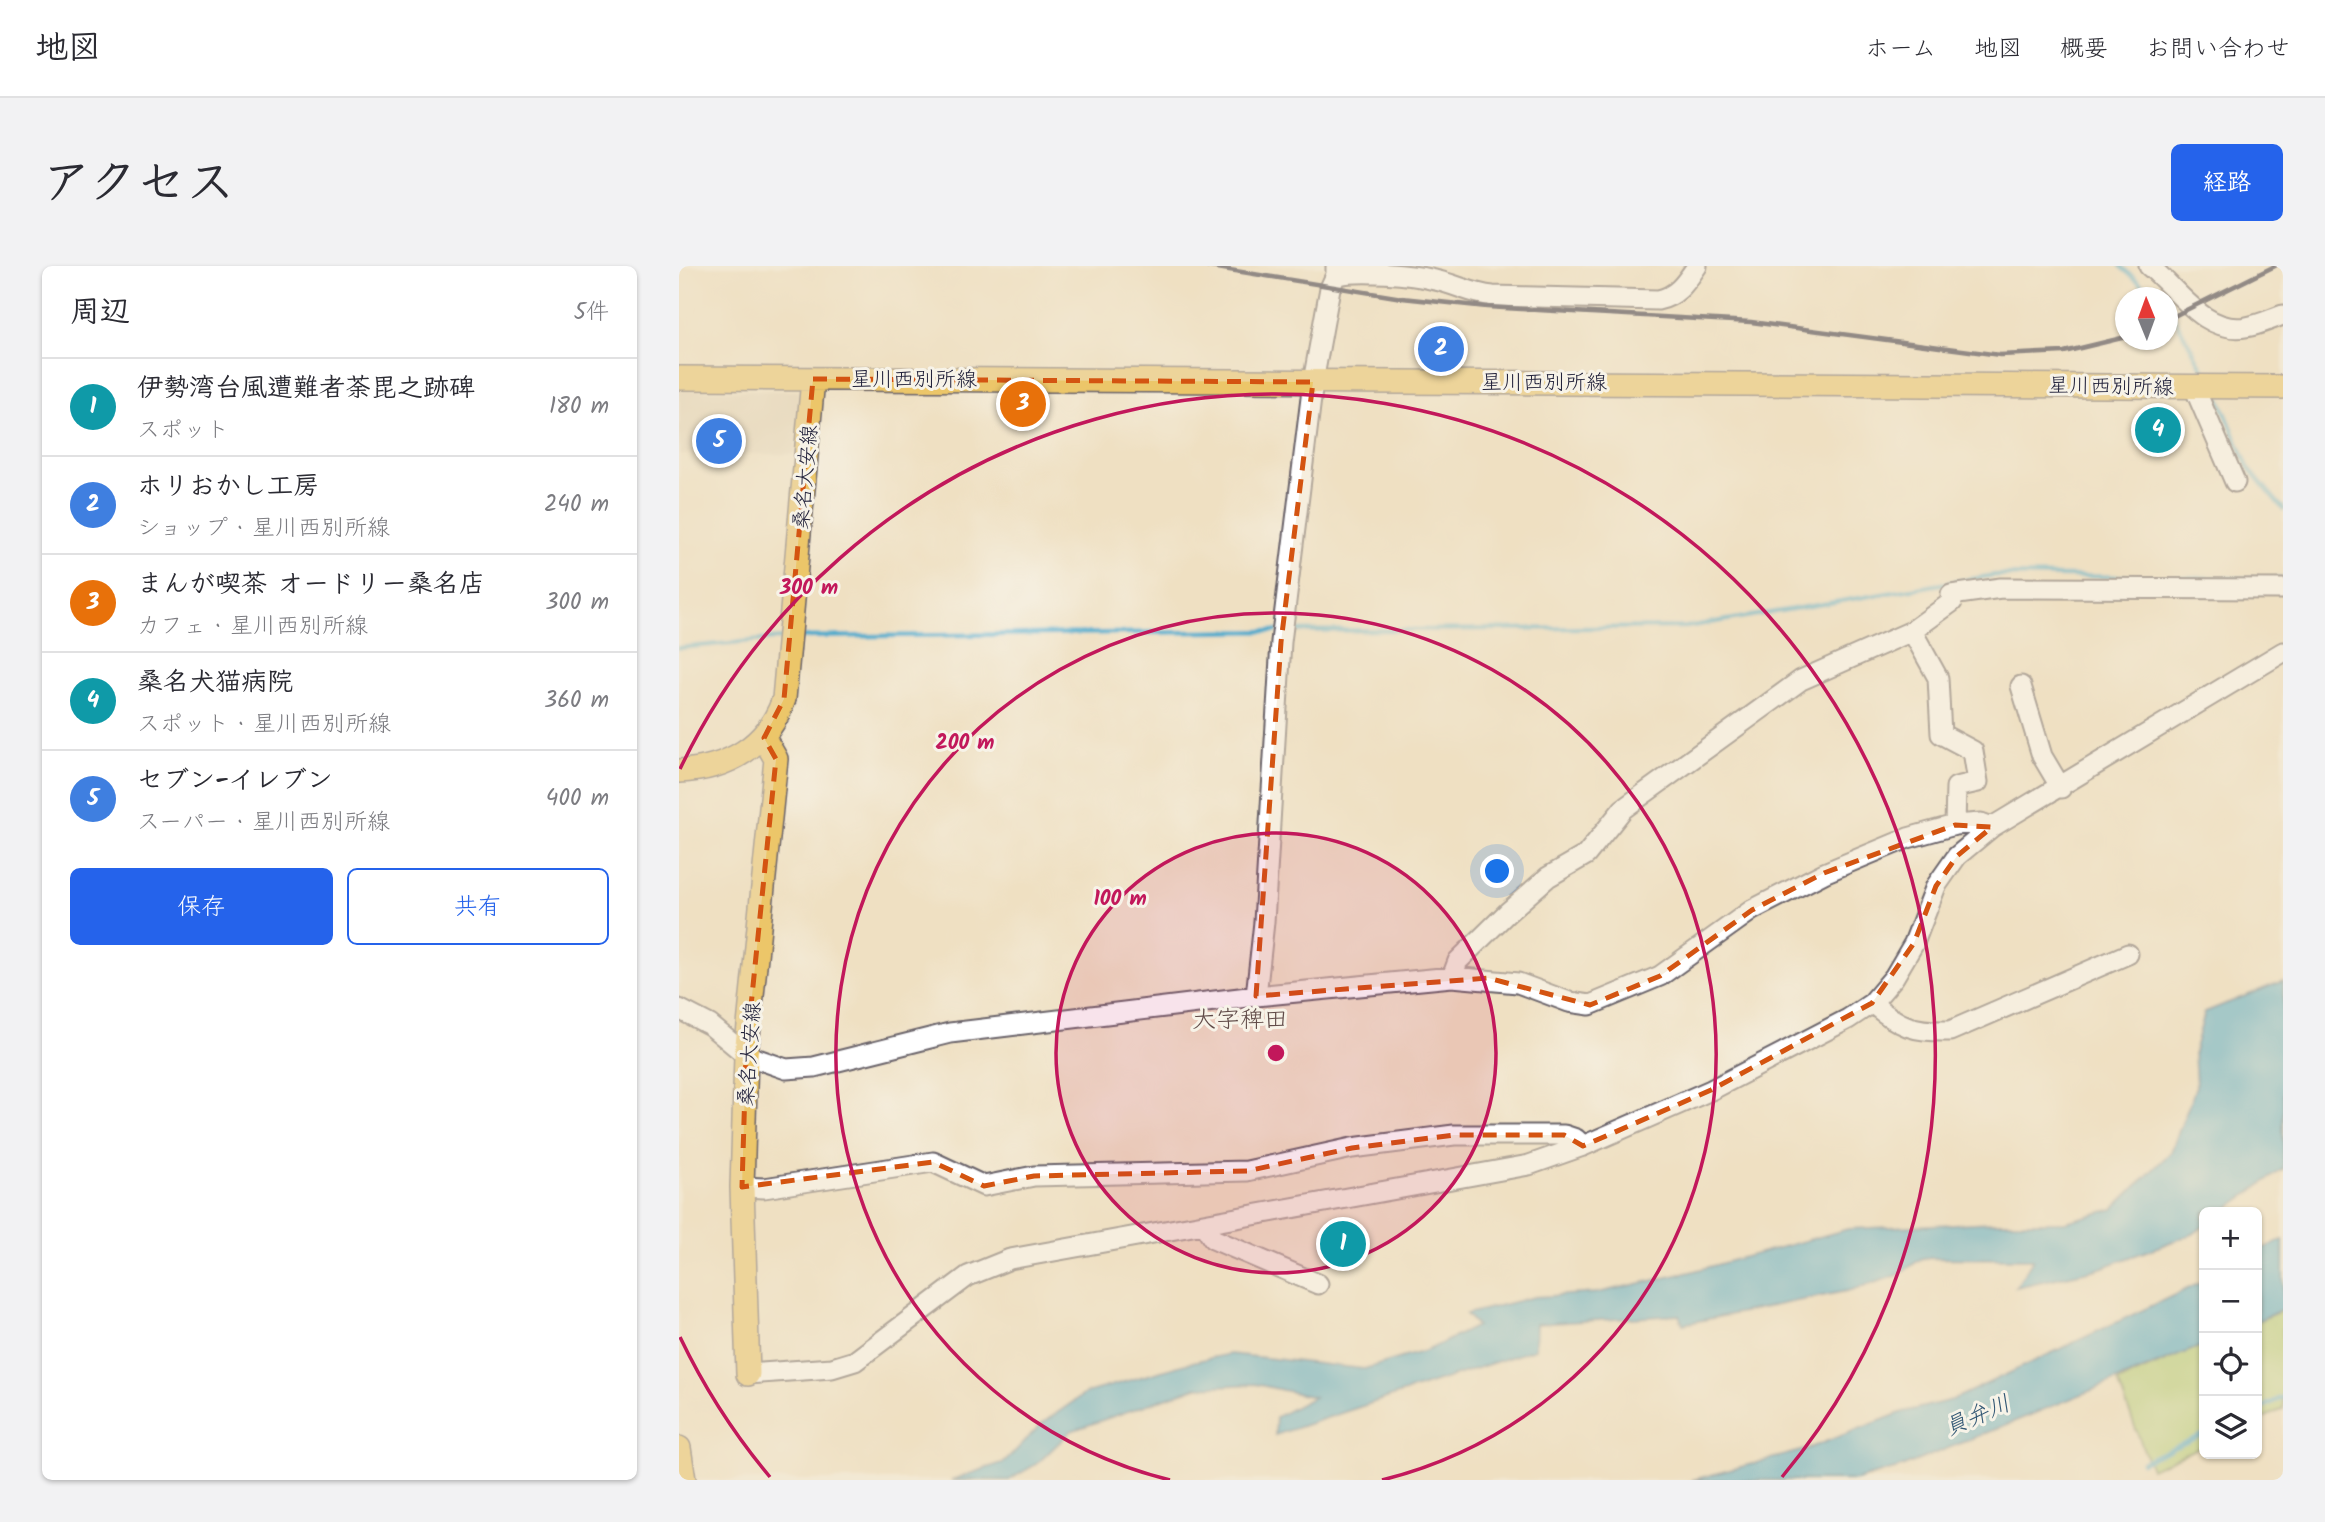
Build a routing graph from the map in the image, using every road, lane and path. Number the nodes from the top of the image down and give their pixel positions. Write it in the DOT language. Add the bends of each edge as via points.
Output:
graph roads {
  1 [pos="1697,266"];
  2 [pos="2149,266"];
  3 [pos="1336,270"];
  4 [pos="2283,316"];
  5 [pos="679,378"];
  6 [pos="813,379"];
  7 [pos="1313,382"];
  8 [pos="2194,387"];
  9 [pos="2283,387"];
  10 [pos="2235,482"];
  11 [pos="2283,589"];
  12 [pos="1912,631"];
  13 [pos="2283,652"];
  14 [pos="2021,686"];
  15 [pos="764,737"];
  16 [pos="679,771"];
  17 [pos="2061,788"];
  18 [pos="1955,825"];
  19 [pos="1992,827"];
  20 [pos="2128,954"];
  21 [pos="1451,978"];
  22 [pos="1256,996"];
  23 [pos="1872,1003"];
  24 [pos="679,1009"];
  25 [pos="747,1055"];
  26 [pos="1583,1146"];
  27 [pos="742,1187"];
  28 [pos="1204,1225"];
  29 [pos="1318,1284"];
  30 [pos="748,1374"];
  31 [pos="679,1448"];
  32 [pos="684,1480"];
  1 -- 3 [label="street" via="1670,298 1658,300 1493,296 1473,294 1437,280"];
  2 -- 4 [label="street" via="2191,307 2222,327 2246,327"];
  3 -- 7 [label="street"];
  5 -- 6 [label="main road, 星川西別所線"];
  6 -- 7 [label="main road, 星川西別所線"];
  6 -- 15 [label="main road, 桑名大安線" via="785,699"];
  7 -- 8 [label="main road, 星川西別所線"];
  7 -- 22 [label="street" via="1283,631"];
  8 -- 9 [label="main road, 星川西別所線"];
  8 -- 10 [label="street"];
  11 -- 12 [label="street" via="2001,588 1951,594 1952,602"];
  12 -- 18 [label="street" via="1938,678 1941,734 1973,751 1978,782 1957,787"];
  12 -- 21 [label="street" via="1801,680 1623,809 1586,855 1548,877 1458,961"];
  13 -- 17 [label="street"];
  14 -- 17 [label="street" via="2042,755"];
  15 -- 16 [label="main road, 桑名大安線" via="726,762"];
  15 -- 25 [label="main road, 桑名大安線" via="776,759"];
  17 -- 19 [label="street"];
  18 -- 19 [label="street"];
  18 -- 21 [label="street" via="1908,838 1824,873 1752,910 1660,976 1590,1005 1518,983"];
  19 -- 23 [label="street" via="1957,856 1936,886 1914,943"];
  20 -- 23 [label="street" via="1950,1031 1921,1031 1894,1022"];
  21 -- 22 [label="street"];
  22 -- 25 [label="street" via="950,1033 814,1067 786,1069"];
  23 -- 26 [label="street" via="1711,1090"];
  24 -- 25 [label="street" via="711,1025"];
  25 -- 27 [label="main road, 桑名大安線"];
  26 -- 27 [label="street" via="1564,1135 1454,1135 1352,1148 1247,1171 1034,1176 984,1186 933,1162 764,1188"];
  26 -- 28 [label="street" via="1529,1165"];
  27 -- 30 [label="main road, 桑名大安線"];
  28 -- 29 [label="street" via="1213,1239"];
  28 -- 30 [label="street" via="1010,1259 968,1276 855,1361 832,1368"];
  31 -- 32 [label="main road"];
}
